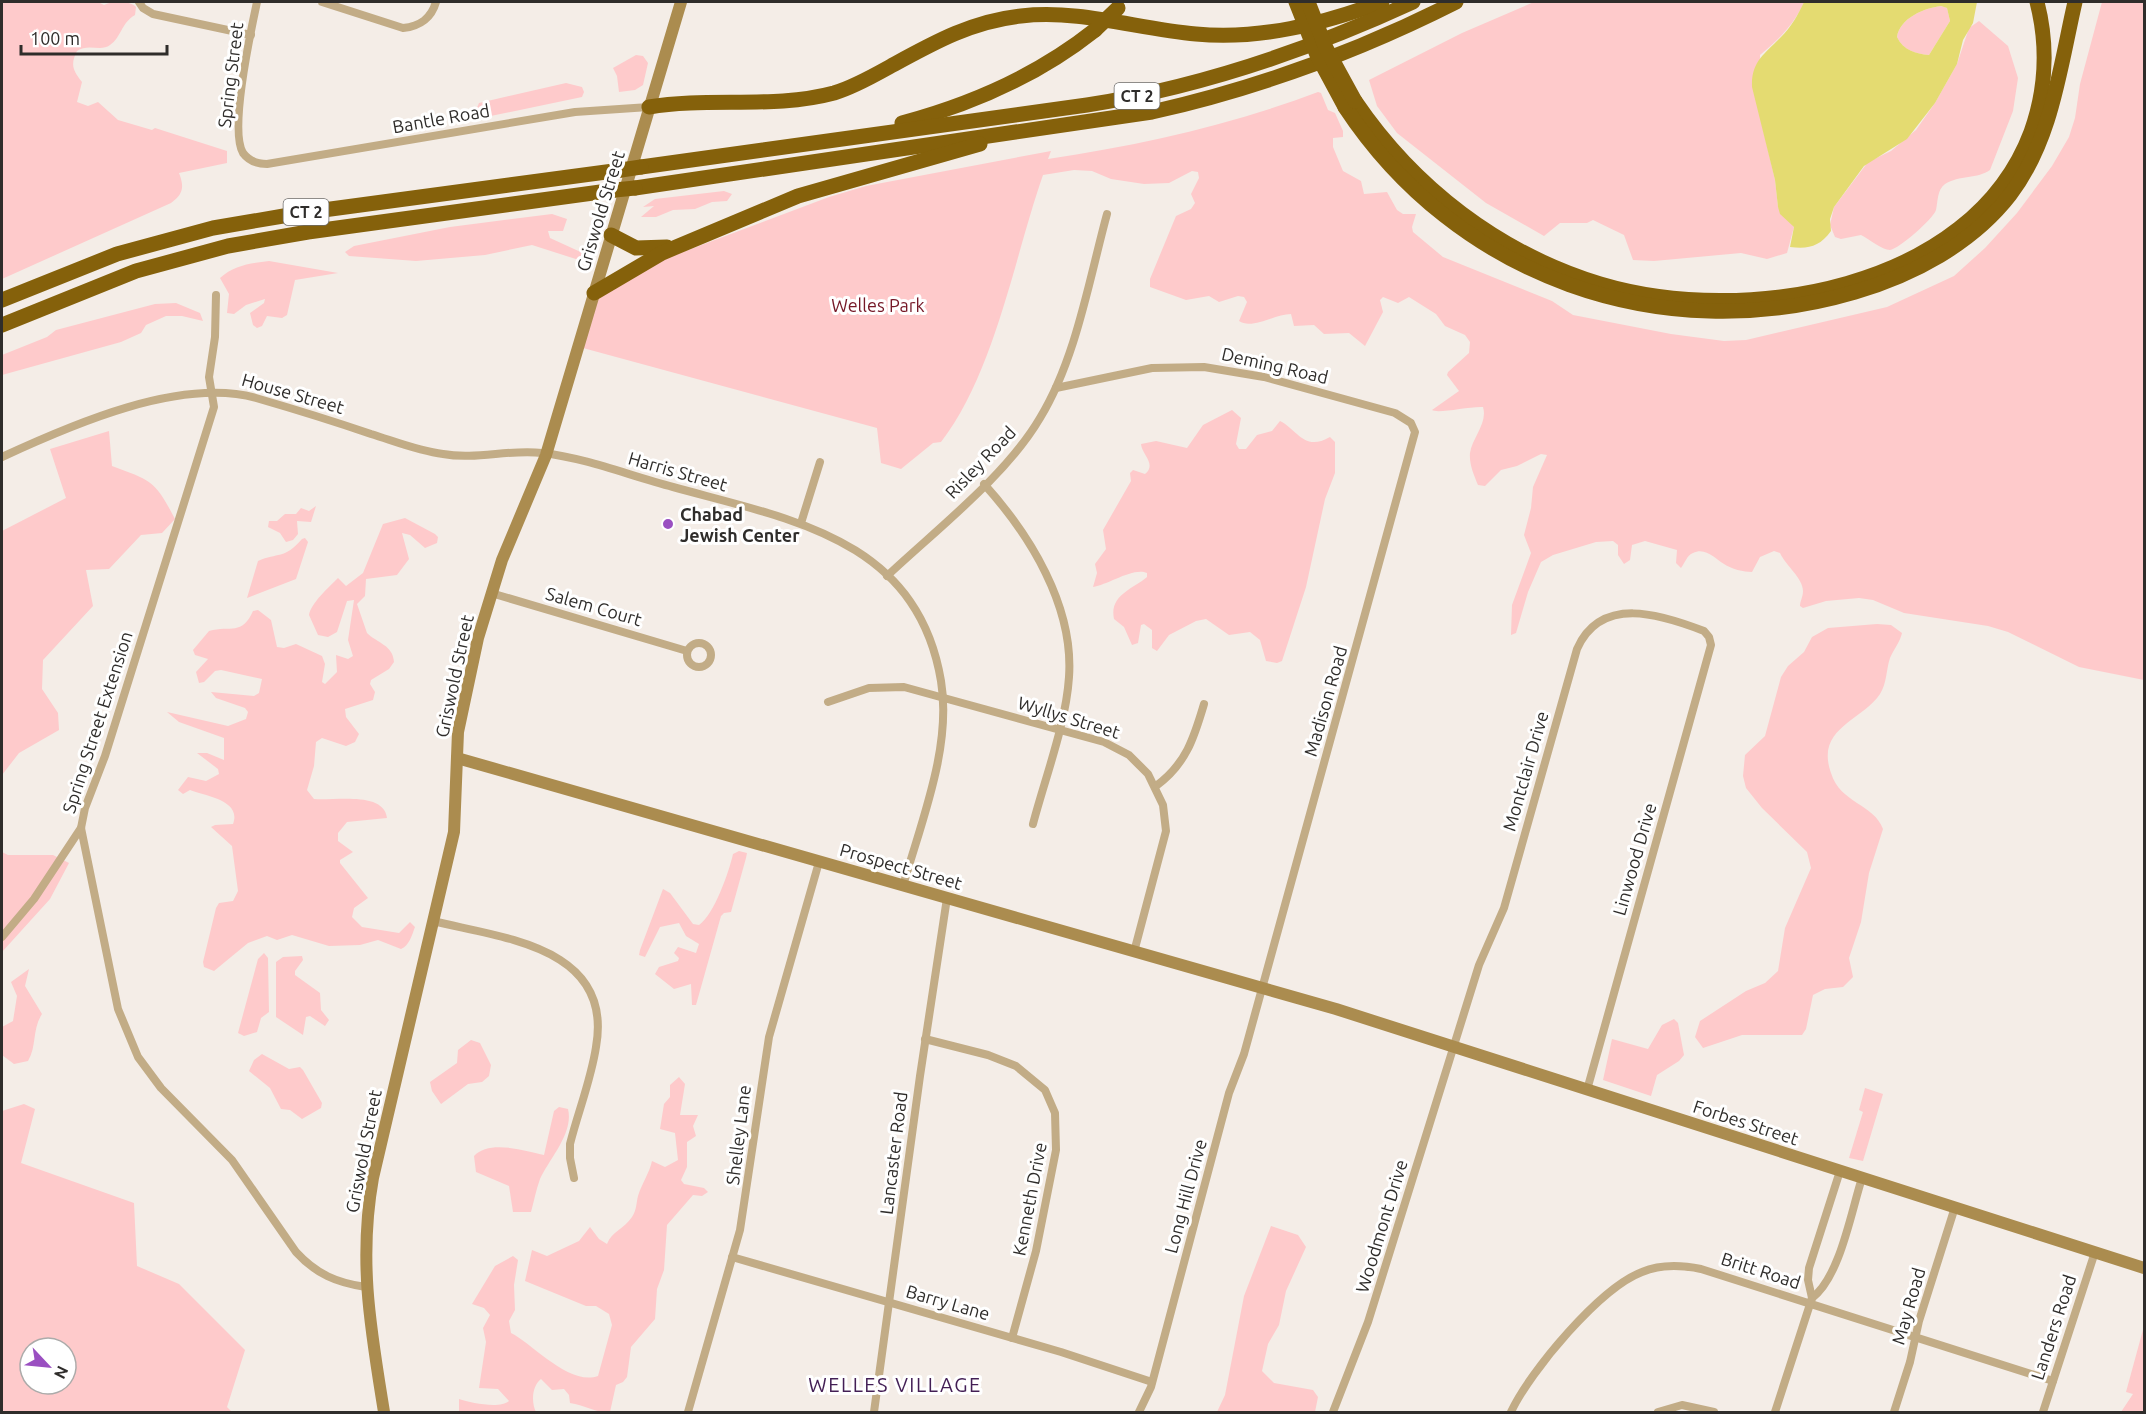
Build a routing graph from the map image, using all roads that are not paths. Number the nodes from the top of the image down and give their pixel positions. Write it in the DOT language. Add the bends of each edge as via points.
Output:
graph roads {
  1 [pos="139,2"];
  2 [pos="257,2"];
  3 [pos="322,2"];
  4 [pos="436,2"];
  5 [pos="681,2"];
  6 [pos="1296,2"];
  7 [pos="1308,2"];
  8 [pos="1382,2"];
  9 [pos="1413,2"];
  10 [pos="1456,2"];
  11 [pos="2037,2"];
  12 [pos="2075,2"];
  13 [pos="1122,5"];
  14 [pos="251,35"];
  15 [pos="1350,104"];
  16 [pos="649,108"];
  17 [pos="996,136"];
  18 [pos="847,139"];
  19 [pos="243,152"];
  20 [pos="1107,214"];
  21 [pos="611,235"];
  22 [pos="679,246"];
  23 [pos="594,292"];
  24 [pos="216,296"];
  25 [pos="2,300"];
  26 [pos="2,325"];
  27 [pos="1056,388"];
  28 [pos="211,392"];
  29 [pos="1411,423"];
  30 [pos="546,453"];
  31 [pos="2,457"];
  32 [pos="820,462"];
  33 [pos="984,484"];
  34 [pos="801,523"];
  35 [pos="887,576"];
  36 [pos="491,593"];
  37 [pos="1709,637"];
  38 [pos="687,651"];
  39 [pos="943,697"];
  40 [pos="828,702"];
  41 [pos="1204,704"];
  42 [pos="1058,730"];
  43 [pos="457,758"];
  44 [pos="1156,786"];
  45 [pos="1033,824"];
  46 [pos="81,828"];
  47 [pos="819,862"];
  48 [pos="903,886"];
  49 [pos="947,898"];
  50 [pos="433,921"];
  51 [pos="2,937"];
  52 [pos="1134,952"];
  53 [pos="1262,988"];
  54 [pos="1336,1009"];
  55 [pos="925,1039"];
  56 [pos="1455,1047"];
  57 [pos="1587,1090"];
  58 [pos="1840,1171"];
  59 [pos="574,1178"];
  60 [pos="1862,1178"];
  61 [pos="1955,1208"];
  62 [pos="2095,1252"];
  63 [pos="732,1257"];
  64 [pos="2145,1268"];
  65 [pos="366,1287"];
  66 [pos="1811,1301"];
  67 [pos="890,1303"];
  68 [pos="1915,1337"];
  69 [pos="1012,1338"];
  70 [pos="2054,1381"];
  71 [pos="1152,1382"];
  72 [pos="384,1413"];
  73 [pos="688,1413"];
  74 [pos="874,1413"];
  75 [pos="1139,1413"];
  76 [pos="1333,1413"];
  77 [pos="1511,1413"];
  78 [pos="1658,1413"];
  79 [pos="1714,1413"];
  80 [pos="1775,1413"];
  81 [pos="1894,1413"];
  82 [pos="2043,1413"];
  1 -- 14 [label="street" via="153,14"];
  2 -- 14 [label="street, Spring Street"];
  3 -- 4 [label="street" via="403,28 425,21"];
  5 -- 16 [label="main road, Griswold Street"];
  6 -- 15 [label="highway, bridge" via="1317,55"];
  7 -- 15 [label="highway, bridge"];
  8 -- 16 [label="highway" via="1296,28 1247,34 1196,34 1060,15 1010,17 957,31 857,84 826,95"];
  9 -- 18 [label="highway, CT 2" via="1308,46 1179,87 1087,105"];
  10 -- 17 [label="highway, CT 2" via="1341,56 1239,89 1132,116"];
  11 -- 15 [label="highway" via="2044,56 2040,104 2020,156 1998,191 1959,229 1913,256 1855,280 1796,294 1725,301 1667,297 1603,284 1547,264 1494,236 1440,197"];
  12 -- 15 [label="highway" via="2039,142 2022,177 1999,208 1954,247 1911,270 1842,296 1784,308 1712,312 1653,307 1587,291 1529,268 1477,239 1426,200 1379,152"];
  13 -- 18 [label="highway, bridge" via="1095,30 1041,68 986,96"];
  14 -- 19 [label="street, Spring Street" via="239,120"];
  16 -- 19 [label="street, Bantle Road" via="576,112 267,164 252,161"];
  16 -- 21 [label="main road, Griswold Street"];
  17 -- 22 [label="highway" via="957,153 823,188"];
  17 -- 26 [label="highway, CT 2, bridge" via="308,232 218,248 126,275"];
  18 -- 25 [label="highway, CT 2, bridge" via="213,228 117,254"];
  20 -- 27 [label="street, Risley Road"];
  21 -- 22 [label="highway" via="636,248"];
  21 -- 23 [label="main road, Griswold Street"];
  22 -- 23 [label="highway"];
  23 -- 30 [label="main road, Griswold Street"];
  24 -- 28 [label="street, Spring Street Extension"];
  27 -- 29 [label="street, Deming Road" via="1152,368 1224,368 1395,413"];
  27 -- 33 [label="street, Risley Road" via="1030,434"];
  28 -- 30 [label="street, House Street" via="256,398 431,452 462,457"];
  28 -- 31 [label="street, House Street" via="84,421"];
  28 -- 46 [label="street, Spring Street Extension" via="212,414"];
  29 -- 53 [label="street, Madison Road" via="1414,443"];
  30 -- 34 [label="street, Harris Street"];
  30 -- 36 [label="main road, Griswold Street"];
  32 -- 34 [label="street"];
  33 -- 35 [label="street, Risley Road"];
  33 -- 42 [label="street" via="1033,550 1062,617 1069,676"];
  34 -- 35 [label="street, Harris Street" via="847,544"];
  35 -- 39 [label="street, Harris Street" via="908,599 924,628 939,669"];
  36 -- 38 [label="street, Salem Court"];
  36 -- 43 [label="main road, Griswold Street" via="463,703"];
  37 -- 56 [label="street, Montclair Drive" via="1700,629 1630,612 1607,616 1584,635 1504,908 1479,965"];
  37 -- 57 [label="street, Linwood Drive" via="1711,645"];
  39 -- 40 [label="street, Wyllys Street" via="886,686"];
  39 -- 42 [label="street, Wyllys Street"];
  39 -- 48 [label="street, Harris Street" via="939,754"];
  41 -- 44 [label="street" via="1186,756"];
  42 -- 44 [label="street, Wyllys Street" via="1121,750 1143,767"];
  42 -- 45 [label="street"];
  43 -- 47 [label="main road, Prospect Street"];
  43 -- 50 [label="main road, Griswold Street" via="455,823"];
  44 -- 52 [label="street, Wyllys Street" via="1165,813 1165,840"];
  46 -- 51 [label="street" via="34,899"];
  46 -- 65 [label="street, Spring Street Extension" via="118,1009 138,1057 161,1088 232,1160 308,1265 331,1279"];
  47 -- 48 [label="main road, Prospect Street"];
  47 -- 63 [label="street, Shelley Lane" via="769,1037 750,1180"];
  48 -- 49 [label="main road, Prospect Street"];
  49 -- 52 [label="main road, Prospect Street"];
  49 -- 55 [label="street, Lancaster Road"];
  50 -- 59 [label="street" via="545,950 571,967 585,984 594,1005 597,1036 570,1144"];
  50 -- 65 [label="main road, Griswold Street" via="373,1178 366,1232"];
  52 -- 53 [label="main road, Prospect Street"];
  53 -- 54 [label="main road, Prospect Street"];
  53 -- 71 [label="street, Long Hill Drive" via="1229,1093"];
  54 -- 56 [label="main road, Forbes Street"];
  55 -- 67 [label="street, Lancaster Road"];
  55 -- 69 [label="street, Kenneth Drive" via="1016,1066 1044,1090 1055,1113 1056,1150 1036,1251"];
  56 -- 57 [label="main road, Forbes Street"];
  56 -- 76 [label="street, Woodmont Drive" via="1366,1330"];
  57 -- 58 [label="main road, Forbes Street"];
  58 -- 60 [label="main road, Forbes Street"];
  58 -- 66 [label="street" via="1809,1268"];
  60 -- 61 [label="main road, Forbes Street"];
  60 -- 66 [label="street" via="1831,1275"];
  61 -- 62 [label="main road, Forbes Street"];
  61 -- 68 [label="street, May Road"];
  62 -- 64 [label="main road, Forbes Street"];
  62 -- 70 [label="street, Landers Road"];
  63 -- 67 [label="street, Barry Lane"];
  63 -- 73 [label="street, Shelley Lane"];
  65 -- 72 [label="main road, Griswold Street"];
  66 -- 68 [label="street, Britt Road"];
  66 -- 77 [label="street, Britt Road" via="1691,1267 1643,1271 1610,1291 1543,1360"];
  66 -- 80 [label="street"];
  67 -- 69 [label="street, Barry Lane"];
  67 -- 74 [label="street, Lancaster Road"];
  68 -- 70 [label="street, Britt Road"];
  68 -- 81 [label="street, May Road"];
  69 -- 71 [label="street, Barry Lane"];
  70 -- 82 [label="street, Landers Road"];
  71 -- 75 [label="street, Long Hill Drive"];
  78 -- 79 [label="street" via="1682,1405"];
}
